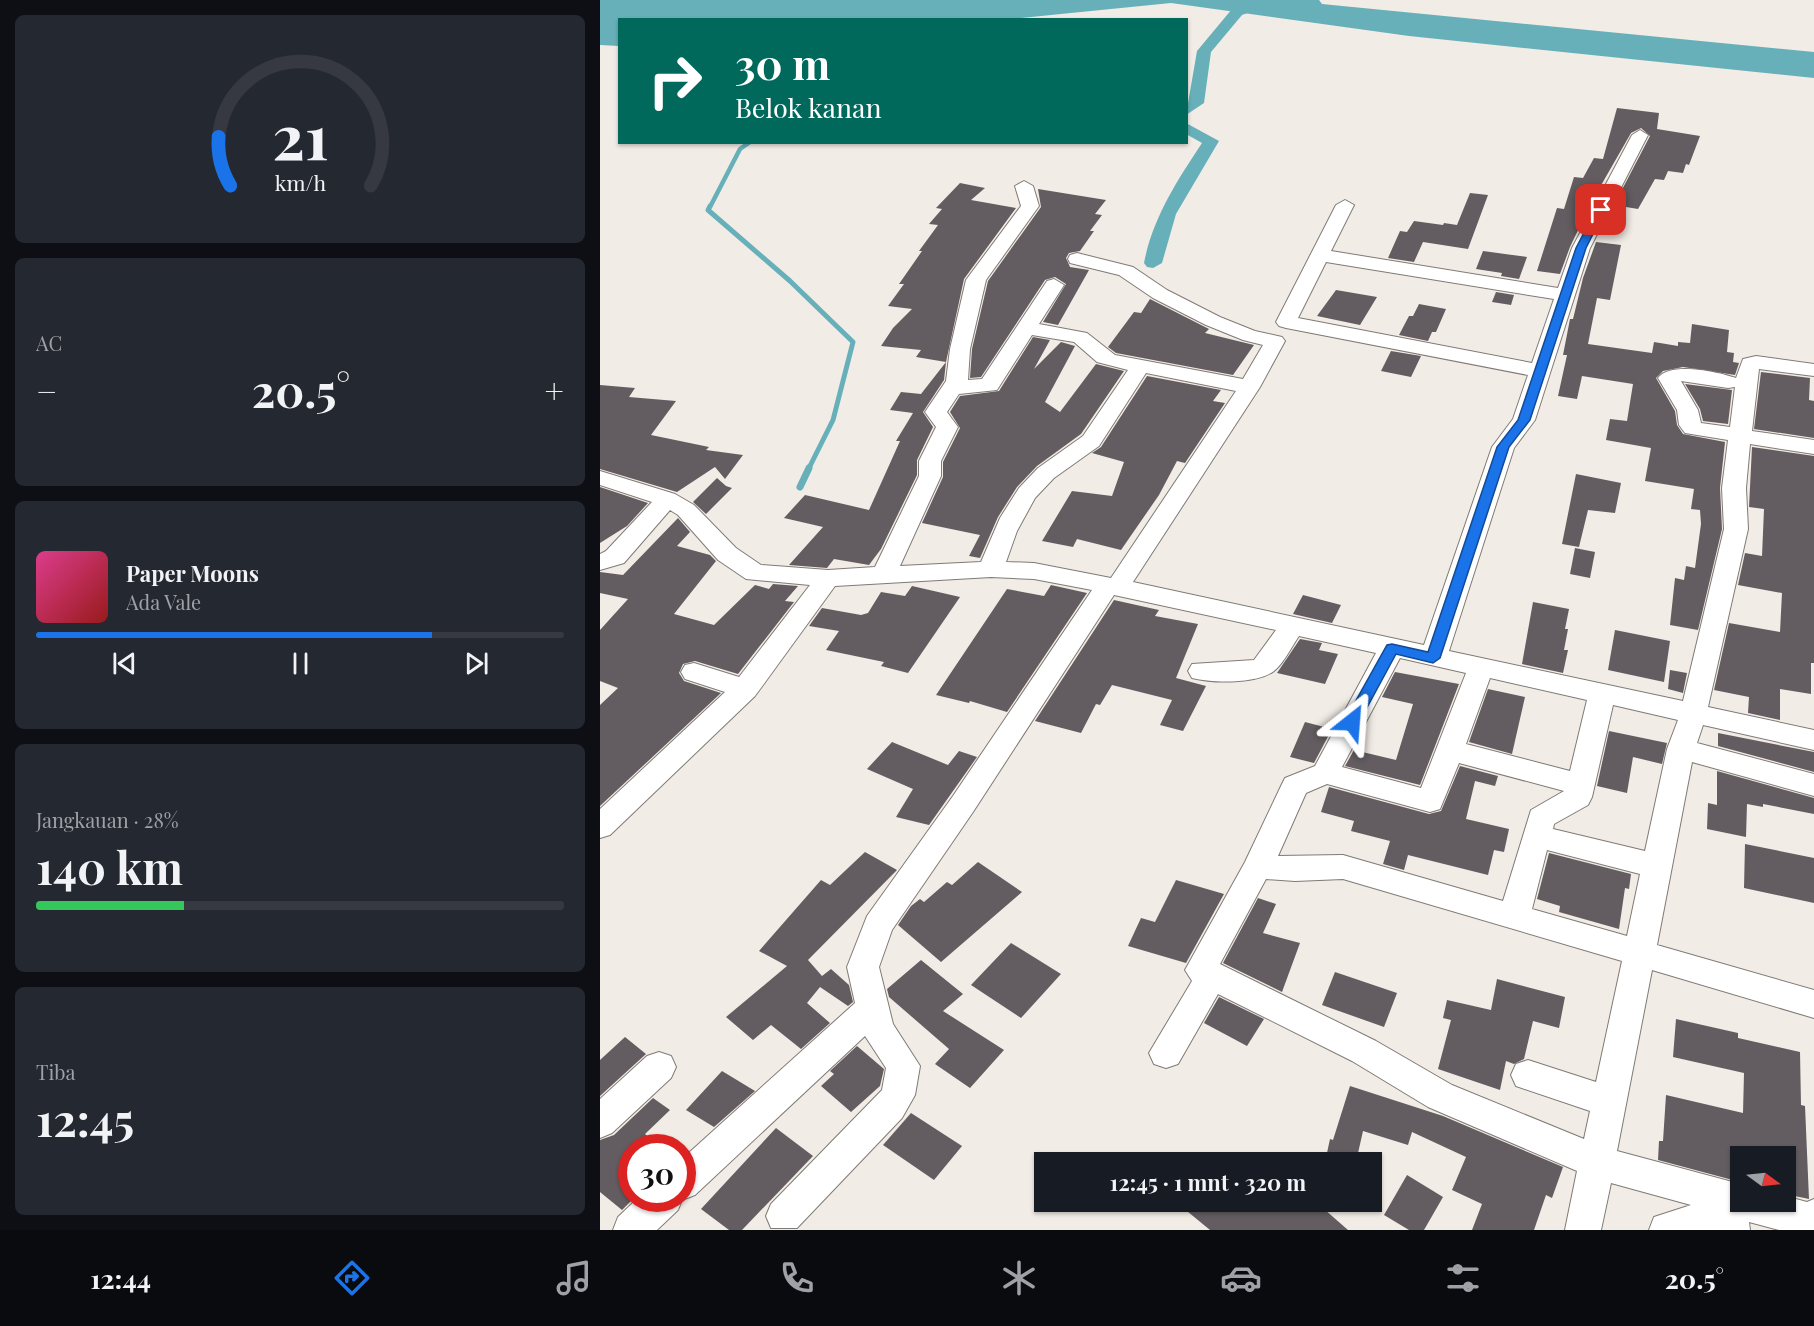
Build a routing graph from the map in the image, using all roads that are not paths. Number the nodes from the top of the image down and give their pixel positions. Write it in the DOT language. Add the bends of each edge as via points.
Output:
graph roads {
  1 [pos="1640,135"];
  2 [pos="1024,186"];
  3 [pos="1345,205"];
  4 [pos="1320,255"];
  5 [pos="1077,259"];
  6 [pos="1054,285"];
  7 [pos="1565,295"];
  8 [pos="1027,328"];
  9 [pos="1280,332"];
  10 [pos="1140,367"];
  11 [pos="1814,370"];
  12 [pos="1540,371"];
  13 [pos="1728,382"];
  14 [pos="1249,387"];
  15 [pos="953,388"];
  16 [pos="1740,435"];
  17 [pos="1814,447"];
  18 [pos="600,478"];
  19 [pos="667,499"];
  20 [pos="600,562"];
  21 [pos="991,569"];
  22 [pos="884,575"];
  23 [pos="828,578"];
  24 [pos="1112,586"];
  25 [pos="1293,626"];
  26 [pos="1392,648"];
  27 [pos="1433,658"];
  28 [pos="1481,668"];
  29 [pos="1201,671"];
  30 [pos="694,672"];
  31 [pos="745,689"];
  32 [pos="1602,695"];
  33 [pos="1693,715"];
  34 [pos="1814,740"];
  35 [pos="1450,750"];
  36 [pos="1681,750"];
  37 [pos="1324,773"];
  38 [pos="1581,785"];
  39 [pos="1814,785"];
  40 [pos="600,826"];
  41 [pos="1536,836"];
  42 [pos="1258,866"];
  43 [pos="1657,866"];
  44 [pos="1515,911"];
  45 [pos="1640,947"];
  46 [pos="1212,976"];
  47 [pos="1814,1004"];
  48 [pos="872,1008"];
  49 [pos="1166,1053"];
  50 [pos="659,1068"];
  51 [pos="1528,1075"];
  52 [pos="1608,1101"];
  53 [pos="600,1122"];
  54 [pos="1597,1162"];
  55 [pos="696,1170"];
  56 [pos="650,1212"];
  57 [pos="784,1216"];
  58 [pos="1814,1217"];
  59 [pos="1733,1227"];
  60 [pos="631,1230"];
  61 [pos="1583,1230"];
  62 [pos="1667,1230"];
  1 -- 7 [label="street" via="1581,248"];
  2 -- 15 [label="street" via="1030,206 976,280"];
  3 -- 4 [label="street"];
  4 -- 7 [label="street"];
  4 -- 9 [label="street"];
  5 -- 9 [label="street" via="1126,271 1160,294 1250,336"];
  6 -- 8 [label="street"];
  7 -- 12 [label="street"];
  8 -- 10 [label="street" via="1080,337 1088,340 1102,357"];
  8 -- 15 [label="street" via="989,385"];
  9 -- 12 [label="street"];
  9 -- 14 [label="street"];
  10 -- 14 [label="street"];
  10 -- 21 [label="street" via="1093,439 1044,474 1024,500 1000,539"];
  11 -- 16 [label="street" via="1750,363"];
  12 -- 27 [label="street" via="1524,420 1503,447"];
  13 -- 16 [label="street" via="1678,374 1669,378 1674,391 1689,408 1693,428"];
  14 -- 24 [label="street"];
  15 -- 22 [label="street" via="936,412 947,427 932,455 930,476"];
  16 -- 17 [label="street"];
  16 -- 33 [label="street" via="1734,488 1736,529"];
  18 -- 19 [label="street"];
  19 -- 20 [label="street" via="615,557"];
  19 -- 23 [label="street" via="686,510 727,554 755,573"];
  21 -- 22 [label="street"];
  21 -- 24 [label="street" via="1034,571"];
  22 -- 23 [label="street"];
  23 -- 31 [label="street"];
  24 -- 25 [label="street"];
  24 -- 48 [label="street" via="878,925 863,968"];
  25 -- 26 [label="street"];
  25 -- 29 [label="street" via="1263,666 1251,670"];
  26 -- 27 [label="street"];
  26 -- 37 [label="street"];
  27 -- 28 [label="street"];
  28 -- 32 [label="street"];
  28 -- 35 [label="street"];
  30 -- 31 [label="street"];
  31 -- 40 [label="street"];
  32 -- 33 [label="street"];
  32 -- 38 [label="street"];
  33 -- 34 [label="street"];
  33 -- 36 [label="street"];
  35 -- 37 [label="street" via="1430,801"];
  35 -- 38 [label="street"];
  36 -- 39 [label="street"];
  36 -- 43 [label="street"];
  37 -- 42 [label="street" via="1295,786"];
  38 -- 41 [label="street" via="1578,797 1540,818"];
  41 -- 43 [label="street"];
  41 -- 44 [label="street"];
  42 -- 44 [label="street" via="1342,867"];
  42 -- 46 [label="street" via="1201,970"];
  43 -- 45 [label="street"];
  44 -- 45 [label="street"];
  45 -- 47 [label="street"];
  45 -- 52 [label="street"];
  46 -- 49 [label="street"];
  46 -- 54 [label="street" via="1364,1051 1440,1096"];
  48 -- 55 [label="street"];
  48 -- 57 [label="street" via="878,1029 903,1066 898,1095"];
  50 -- 53 [label="street"];
  51 -- 52 [label="street"];
  52 -- 54 [label="street"];
  54 -- 58 [label="street" via="1810,1221"];
  54 -- 61 [label="street"];
  56 -- 60 [label="street"];
  59 -- 62 [label="street" via="1697,1221"];
}
